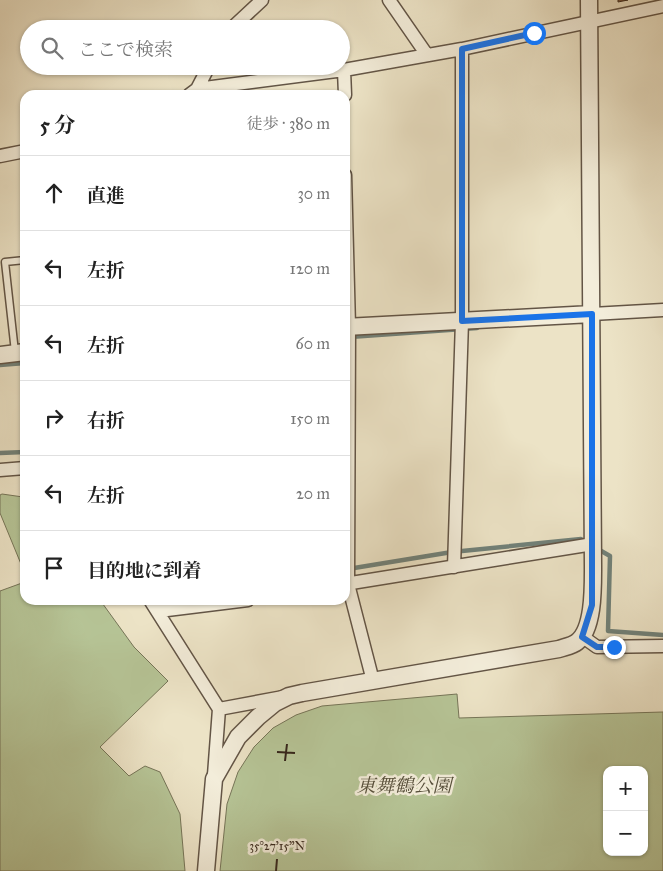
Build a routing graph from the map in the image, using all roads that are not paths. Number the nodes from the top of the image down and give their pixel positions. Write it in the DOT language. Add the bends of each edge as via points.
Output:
graph roads {
  1 [pos="262,0"];
  2 [pos="389,0"];
  3 [pos="589,0"];
  4 [pos="663,6"];
  5 [pos="241,20"];
  6 [pos="588,22"];
  7 [pos="462,49"];
  8 [pos="427,55"];
  9 [pos="350,69"];
  10 [pos="203,75"];
  11 [pos="310,75"];
  12 [pos="344,75"];
  13 [pos="194,90"];
  14 [pos="207,90"];
  15 [pos="344,90"];
  16 [pos="20,151"];
  17 [pos="0,156"];
  18 [pos="20,260"];
  19 [pos="663,310"];
  20 [pos="592,314"];
  21 [pos="462,321"];
  22 [pos="350,327"];
  23 [pos="13,354"];
  24 [pos="20,468"];
  25 [pos="0,470"];
  26 [pos="593,544"];
  27 [pos="454,567"];
  28 [pos="350,583"];
  29 [pos="350,598"];
  30 [pos="173,605"];
  31 [pos="158,606"];
  32 [pos="582,637"];
  33 [pos="663,646"];
  34 [pos="373,681"];
  35 [pos="289,696"];
  36 [pos="219,709"];
  37 [pos="214,780"];
  38 [pos="206,871"];
  1 -- 5 [label="street"];
  2 -- 8 [label="street"];
  3 -- 6 [label="street"];
  4 -- 6 [label="street"];
  6 -- 7 [label="street"];
  6 -- 20 [label="street"];
  7 -- 8 [label="street"];
  7 -- 21 [label="street"];
  8 -- 9 [label="street"];
  10 -- 13 [label="street"];
  11 -- 14 [label="street"];
  12 -- 15 [label="street"];
  16 -- 17 [label="street"];
  18 -- 23 [label="lane" via="5,262"];
  19 -- 20 [label="street"];
  20 -- 21 [label="street"];
  20 -- 26 [label="street"];
  21 -- 22 [label="street"];
  21 -- 27 [label="street"];
  24 -- 25 [label="street"];
  26 -- 27 [label="street"];
  26 -- 32 [label="street" via="592,605"];
  27 -- 28 [label="street"];
  29 -- 34 [label="street"];
  30 -- 31 [label="street"];
  31 -- 36 [label="street"];
  32 -- 33 [label="street" via="597,647"];
  32 -- 34 [label="street" via="576,644 559,649"];
  34 -- 35 [label="street"];
  35 -- 36 [label="street"];
  35 -- 37 [label="street" via="269,708 238,738"];
  36 -- 37 [label="street"];
  37 -- 38 [label="street"];
}
